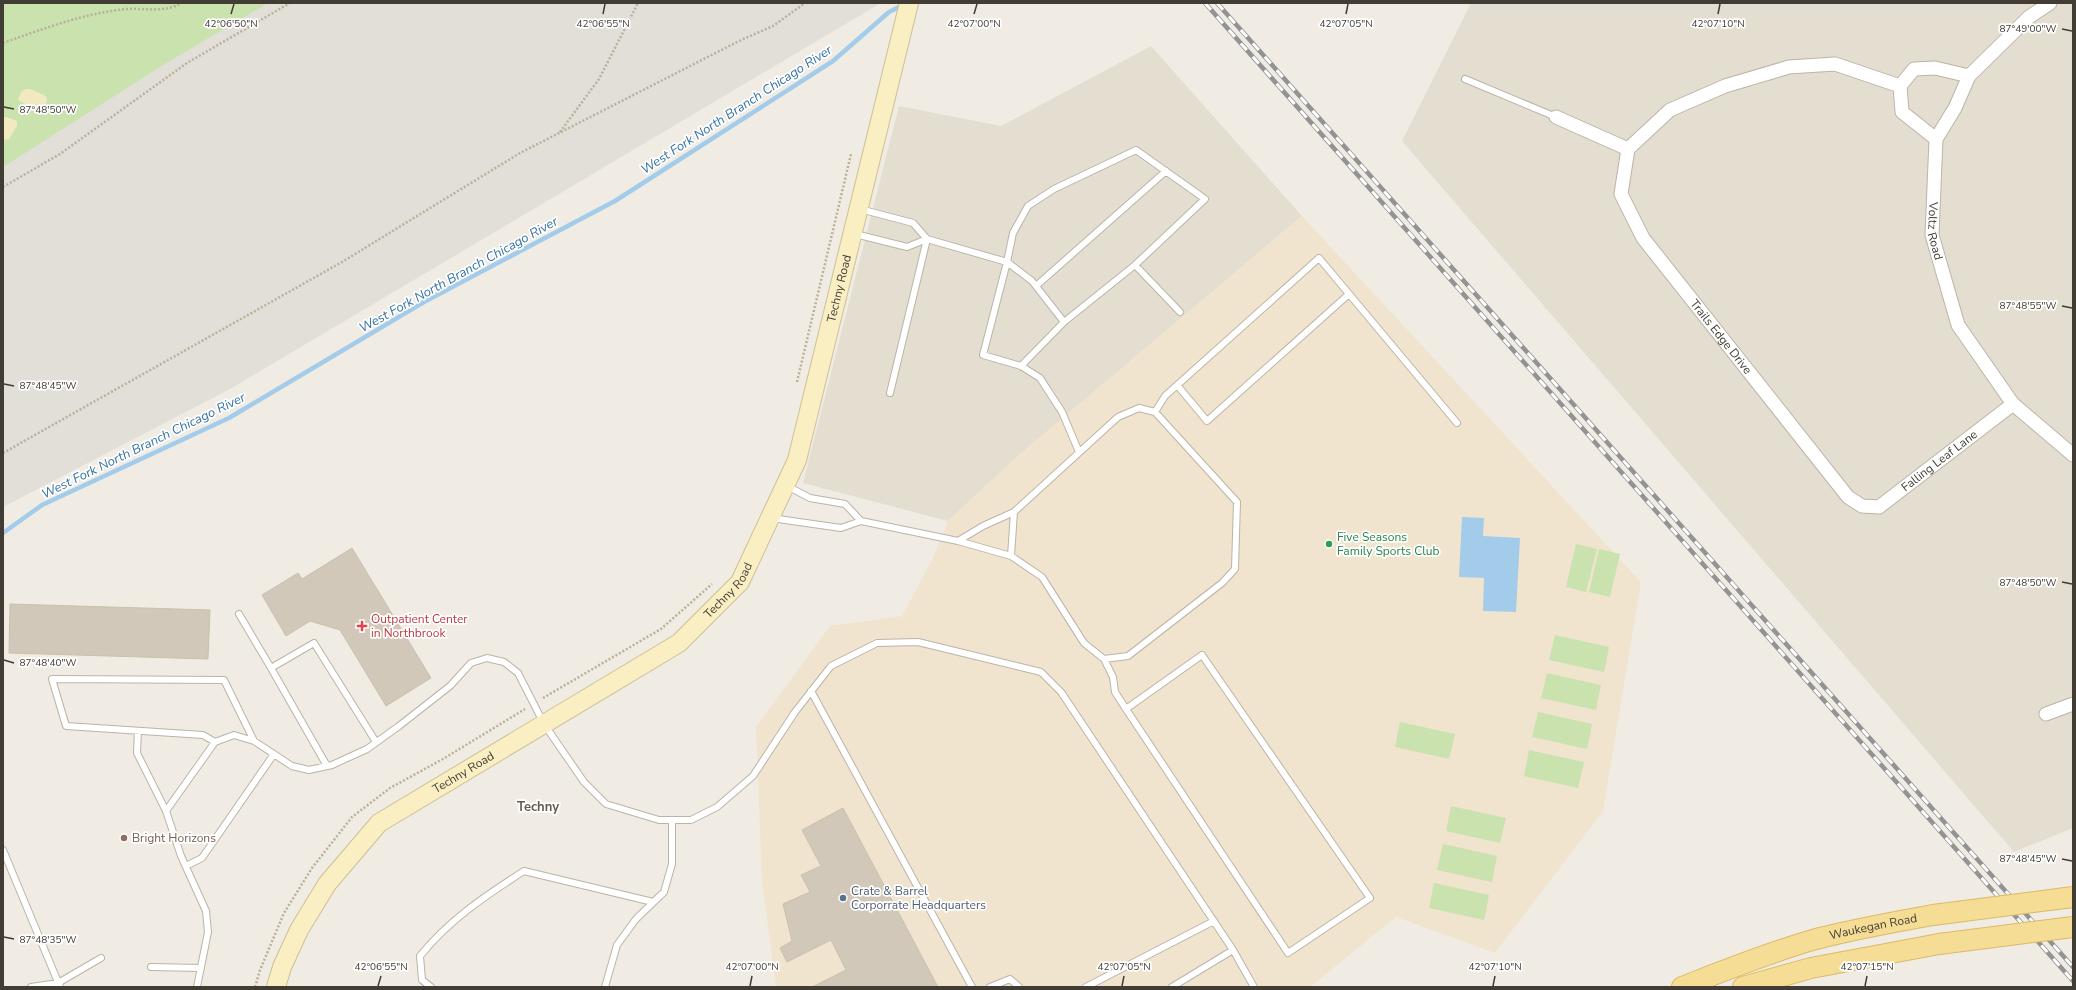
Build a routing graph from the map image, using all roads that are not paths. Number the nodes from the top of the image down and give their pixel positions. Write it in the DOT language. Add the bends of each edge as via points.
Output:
graph roads {
  1 [pos="909,3"];
  2 [pos="2050,3"];
  3 [pos="1969,76"];
  4 [pos="1465,79"];
  5 [pos="1900,86"];
  6 [pos="1556,117"];
  7 [pos="1936,139"];
  8 [pos="1628,149"];
  9 [pos="1166,171"];
  10 [pos="859,209"];
  11 [pos="853,234"];
  12 [pos="927,239"];
  13 [pos="1008,262"];
  14 [pos="1135,265"];
  15 [pos="1036,286"];
  16 [pos="1349,294"];
  17 [pos="1180,312"];
  18 [pos="1064,322"];
  19 [pos="1021,366"];
  20 [pos="1177,385"];
  21 [pos="890,393"];
  22 [pos="2013,404"];
  23 [pos="1155,412"];
  24 [pos="1457,423"];
  25 [pos="1079,452"];
  26 [pos="2073,455"];
  27 [pos="785,485"];
  28 [pos="1862,506"];
  29 [pos="1014,512"];
  30 [pos="770,518"];
  31 [pos="861,521"];
  32 [pos="958,541"];
  33 [pos="1011,556"];
  34 [pos="239,614"];
  35 [pos="1104,659"];
  36 [pos="271,668"];
  37 [pos="811,691"];
  38 [pos="2073,704"];
  39 [pos="1126,709"];
  40 [pos="2046,714"];
  41 [pos="544,724"];
  42 [pos="138,731"];
  43 [pos="254,741"];
  44 [pos="215,742"];
  45 [pos="376,742"];
  46 [pos="274,754"];
  47 [pos="327,766"];
  48 [pos="166,810"];
  49 [pos="672,820"];
  50 [pos="3,850"];
  51 [pos="186,866"];
  52 [pos="2073,897"];
  53 [pos="653,902"];
  54 [pos="1214,922"];
  55 [pos="2073,927"];
  56 [pos="1233,950"];
  57 [pos="101,958"];
  58 [pos="151,967"];
  59 [pos="201,968"];
  60 [pos="59,985"];
  61 [pos="31,987"];
  62 [pos="197,987"];
  63 [pos="276,987"];
  64 [pos="431,987"];
  65 [pos="605,987"];
  66 [pos="972,987"];
  67 [pos="990,987"];
  68 [pos="1019,987"];
  69 [pos="1086,987"];
  70 [pos="1172,987"];
  71 [pos="1254,987"];
  72 [pos="1682,987"];
  73 [pos="1743,987"];
  1 -- 10 [label="main road, Techny Road"];
  2 -- 3 [label="street, Voltz Road" via="2029,17"];
  3 -- 5 [label="street" via="1935,68 1914,69"];
  3 -- 7 [label="street, Voltz Road" via="1955,108"];
  4 -- 6 [label="lane"];
  5 -- 7 [label="street" via="1902,112"];
  5 -- 8 [label="street" via="1835,64 1789,67 1725,86 1670,110"];
  6 -- 8 [label="street"];
  7 -- 22 [label="street, Voltz Road" via="1932,235 1958,325"];
  8 -- 28 [label="street, Trails Edge Drive" via="1621,194 1643,238 1848,497"];
  9 -- 13 [label="lane" via="1136,150 1054,189 1028,206 1013,233"];
  9 -- 14 [label="lane" via="1206,199"];
  9 -- 15 [label="lane"];
  10 -- 11 [label="main road, Techny Road"];
  10 -- 12 [label="lane" via="914,223"];
  11 -- 12 [label="lane" via="907,247"];
  11 -- 27 [label="main road, Techny Road" via="797,460"];
  12 -- 13 [label="lane"];
  12 -- 21 [label="lane"];
  13 -- 15 [label="lane"];
  13 -- 19 [label="lane" via="982,355"];
  14 -- 17 [label="lane"];
  14 -- 18 [label="lane"];
  15 -- 18 [label="lane"];
  16 -- 20 [label="lane" via="1207,421"];
  16 -- 20 [label="lane" via="1319,258"];
  16 -- 24 [label="lane"];
  18 -- 19 [label="lane"];
  19 -- 25 [label="lane" via="1040,378 1062,412"];
  20 -- 23 [label="lane" via="1165,396"];
  22 -- 26 [label="street, Voltz Road"];
  22 -- 28 [label="street, Falling Leaf Lane" via="1879,507"];
  23 -- 25 [label="lane" via="1139,408 1118,417"];
  23 -- 35 [label="lane" via="1237,502 1235,569 1222,583 1128,656"];
  25 -- 29 [label="lane"];
  27 -- 30 [label="main road, Techny Road"];
  27 -- 31 [label="lane" via="810,498 845,504"];
  29 -- 32 [label="lane"];
  29 -- 33 [label="lane"];
  30 -- 31 [label="lane" via="840,528"];
  30 -- 41 [label="main road, Techny Road" via="740,582 679,643"];
  31 -- 32 [label="lane"];
  32 -- 33 [label="lane"];
  33 -- 35 [label="lane" via="1042,577 1084,643"];
  34 -- 36 [label="lane"];
  35 -- 39 [label="lane" via="1113,677 1115,692"];
  36 -- 45 [label="lane" via="314,642"];
  36 -- 47 [label="lane"];
  37 -- 49 [label="lane" via="753,776 717,807 691,820"];
  37 -- 54 [label="lane" via="831,666 877,643 918,642 1041,672 1061,692 1080,718"];
  37 -- 66 [label="lane"];
  38 -- 40 [label="street"];
  39 -- 39 [label="lane" via="1288,953 1370,898 1202,655"];
  41 -- 45 [label="lane" via="518,673 504,662 487,658 471,664 450,686"];
  41 -- 49 [label="lane" via="584,782 606,804 659,820"];
  41 -- 63 [label="main road, Techny Road" via="379,823 327,884 300,930 282,967"];
  42 -- 43 [label="lane" via="66,726 52,679 224,680"];
  42 -- 44 [label="lane" via="203,735"];
  42 -- 48 [label="lane" via="138,753"];
  43 -- 44 [label="lane" via="234,735"];
  43 -- 46 [label="lane"];
  44 -- 48 [label="lane"];
  45 -- 47 [label="lane" via="368,749"];
  46 -- 47 [label="lane" via="292,766 309,770"];
  46 -- 51 [label="lane" via="202,858"];
  48 -- 51 [label="lane"];
  49 -- 53 [label="lane" via="672,864 664,892"];
  50 -- 60 [label="lane"];
  51 -- 59 [label="lane" via="206,911 208,932"];
  52 -- 72 [label="main road, Waukegan Road, bridge" via="1932,914 1860,928 1761,956"];
  53 -- 64 [label="lane" via="524,871 476,902 436,935 420,956 422,980"];
  53 -- 65 [label="lane" via="636,919 617,945"];
  54 -- 56 [label="lane"];
  54 -- 69 [label="lane"];
  55 -- 73 [label="main road, bridge" via="1939,944 1811,968"];
  56 -- 70 [label="lane"];
  56 -- 71 [label="lane"];
  57 -- 60 [label="lane"];
  58 -- 59 [label="lane"];
  59 -- 62 [label="lane"];
  60 -- 61 [label="lane"];
  67 -- 68 [label="lane" via="1010,979"];
}
